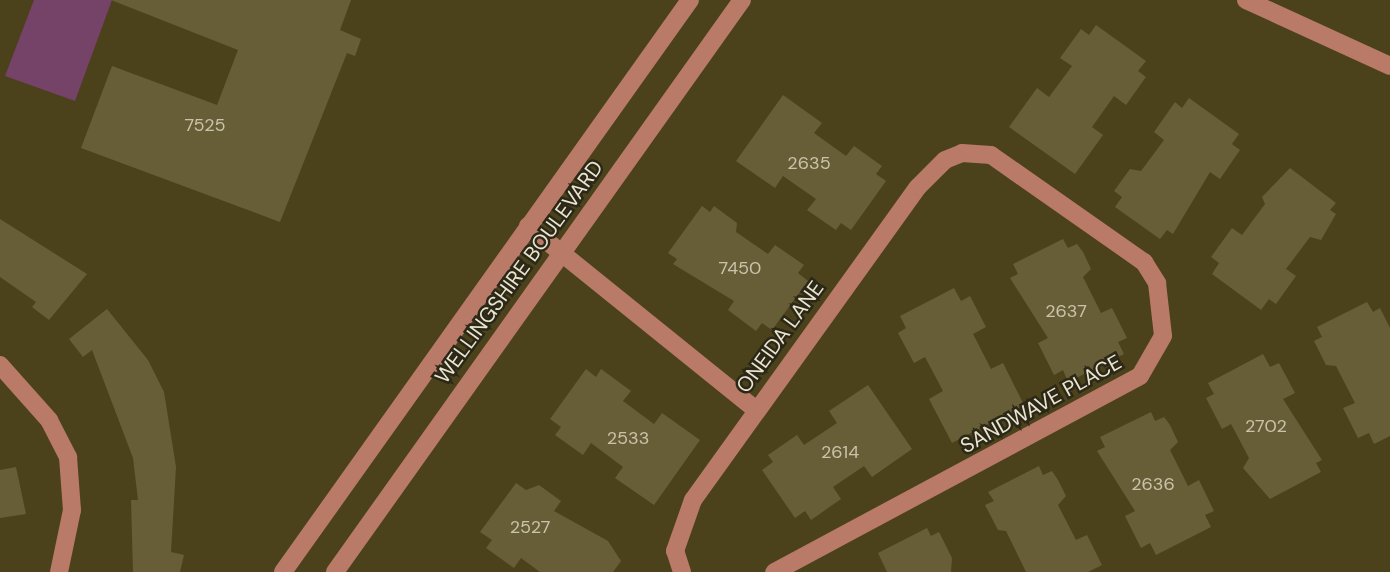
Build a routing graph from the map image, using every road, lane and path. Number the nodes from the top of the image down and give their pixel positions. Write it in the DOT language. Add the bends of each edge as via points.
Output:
graph roads {
  1 [pos="690,0"];
  2 [pos="743,0"];
  3 [pos="1246,0"];
  4 [pos="1390,66"];
  5 [pos="962,153"];
  6 [pos="528,226"];
  7 [pos="560,253"];
  8 [pos="0,365"];
  9 [pos="755,409"];
  10 [pos="59,572"];
  11 [pos="283,572"];
  12 [pos="335,572"];
  13 [pos="682,572"];
  14 [pos="774,572"];
  1 -- 6 [label="street, WELLINGSHIRE BOULEVARD"];
  2 -- 7 [label="street, WELLINGSHIRE BOULEVARD"];
  3 -- 4 [label="street"];
  5 -- 9 [label="street, ONEIDA LANE" via="918,187"];
  5 -- 14 [label="street, SANDWAVE PLACE" via="991,155 1012,166 1144,262 1164,311 1155,355 1122,390"];
  6 -- 7 [label="street"];
  6 -- 11 [label="street, WELLINGSHIRE BOULEVARD"];
  7 -- 9 [label="street"];
  7 -- 12 [label="street, WELLINGSHIRE BOULEVARD"];
  8 -- 10 [label="street" via="49,420 68,457 72,510"];
  9 -- 13 [label="street, ONEIDA LANE" via="680,526 675,551"];
}
